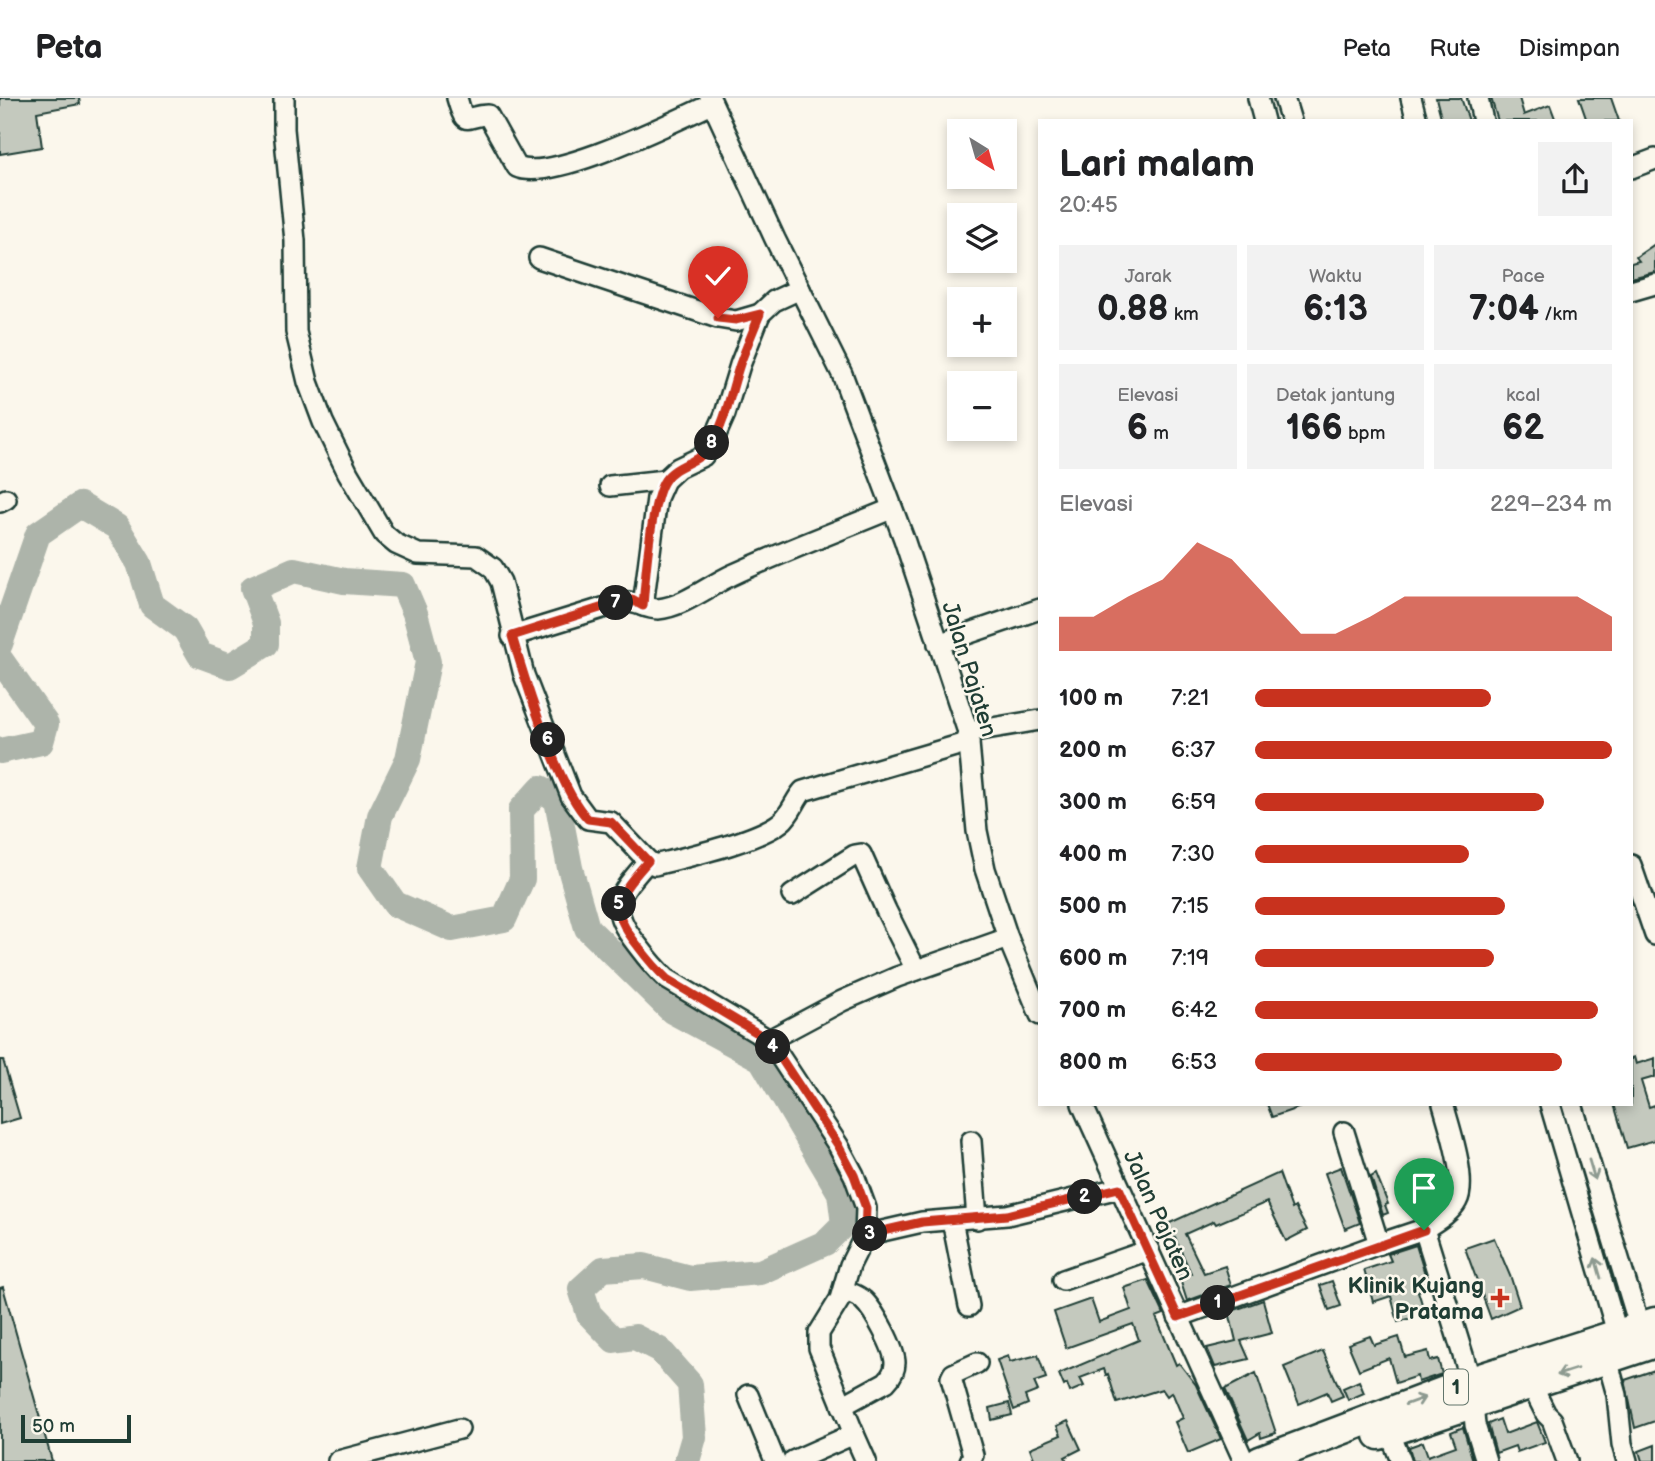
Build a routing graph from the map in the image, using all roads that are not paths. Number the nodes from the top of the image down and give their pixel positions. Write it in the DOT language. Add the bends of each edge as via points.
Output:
graph roads {
  1 [pos="284,98"];
  2 [pos="457,98"];
  3 [pos="1258,98"];
  4 [pos="1284,98"];
  5 [pos="1411,98"];
  6 [pos="1478,98"];
  7 [pos="711,101"];
  8 [pos="1263,119"];
  9 [pos="1290,119"];
  10 [pos="1417,119"];
  11 [pos="1483,119"];
  12 [pos="1655,159"];
  13 [pos="1633,167"];
  14 [pos="539,258"];
  15 [pos="1655,284"];
  16 [pos="800,289"];
  17 [pos="1633,290"];
  18 [pos="760,314"];
  19 [pos="665,480"];
  20 [pos="610,486"];
  21 [pos="898,525"];
  22 [pos="643,606"];
  23 [pos="1038,610"];
  24 [pos="512,636"];
  25 [pos="939,644"];
  26 [pos="1038,720"];
  27 [pos="968,737"];
  28 [pos="648,861"];
  29 [pos="1633,871"];
  30 [pos="792,895"];
  31 [pos="1655,935"];
  32 [pos="1008,938"];
  33 [pos="916,970"];
  34 [pos="1033,981"];
  35 [pos="1038,1005"];
  36 [pos="769,1040"];
  37 [pos="1083,1106"];
  38 [pos="1443,1106"];
  39 [pos="1551,1106"];
  40 [pos="1573,1106"];
  41 [pos="1579,1128"];
  42 [pos="1344,1132"];
  43 [pos="1559,1135"];
  44 [pos="971,1141"];
  45 [pos="1119,1188"];
  46 [pos="977,1219"];
  47 [pos="952,1220"];
  48 [pos="1424,1230"];
  49 [pos="865,1235"];
  50 [pos="1380,1244"];
  51 [pos="1149,1251"];
  52 [pos="1063,1280"];
  53 [pos="843,1290"];
  54 [pos="969,1306"];
  55 [pos="1178,1317"];
  56 [pos="1635,1341"];
  57 [pos="977,1363"];
  58 [pos="1531,1384"];
  59 [pos="1473,1392"];
  60 [pos="748,1395"];
  61 [pos="842,1406"];
  62 [pos="459,1429"];
  63 [pos="1390,1431"];
  64 [pos="854,1434"];
  65 [pos="338,1461"];
  66 [pos="775,1461"];
  67 [pos="793,1461"];
  68 [pos="866,1461"];
  69 [pos="970,1461"];
  70 [pos="1244,1461"];
  71 [pos="1260,1461"];
  72 [pos="1311,1461"];
  73 [pos="1401,1461"];
  74 [pos="1486,1461"];
  75 [pos="1567,1461"];
  76 [pos="1627,1461"];
  1 -- 24 [label="street" via="295,241 296,332 323,422 383,534 418,554 476,556 493,568 501,582"];
  2 -- 7 [label="street" via="466,119 488,115 517,167 526,170 572,164"];
  3 -- 8 [label="street"];
  4 -- 9 [label="street"];
  5 -- 10 [label="street"];
  6 -- 11 [label="street"];
  7 -- 16 [label="street, Jalan Pajaten"];
  12 -- 13 [label="street"];
  14 -- 18 [label="street" via="718,318 736,320"];
  15 -- 17 [label="street"];
  16 -- 18 [label="street" via="774,301"];
  16 -- 21 [label="street, Jalan Pajaten" via="850,394"];
  18 -- 19 [label="street" via="711,446"];
  19 -- 20 [label="street"];
  19 -- 22 [label="street" via="657,498"];
  21 -- 22 [label="street" via="738,572 659,609"];
  21 -- 25 [label="street, Jalan Pajaten"];
  22 -- 24 [label="street" via="622,601"];
  23 -- 25 [label="street"];
  24 -- 28 [label="street" via="571,796 588,819 616,828"];
  25 -- 27 [label="street, Jalan Pajaten"];
  26 -- 27 [label="street"];
  27 -- 28 [label="street" via="803,791 783,821 769,830 655,865"];
  27 -- 32 [label="street, Jalan Pajaten" via="977,831"];
  28 -- 36 [label="street" via="623,893 618,915 626,931 667,979"];
  29 -- 31 [label="street"];
  30 -- 33 [label="street" via="861,854"];
  32 -- 33 [label="street"];
  32 -- 34 [label="street, Jalan Pajaten"];
  33 -- 36 [label="street" via="842,1001"];
  34 -- 35 [label="street, Jalan Pajaten"];
  36 -- 49 [label="street" via="854,1175 866,1208"];
  37 -- 45 [label="street, Jalan Pajaten"];
  38 -- 48 [label="street" via="1460,1194 1457,1203"];
  39 -- 43 [label="street"];
  40 -- 41 [label="street"];
  41 -- 43 [label="street"];
  41 -- 56 [label="street, one-way"];
  42 -- 50 [label="street"];
  56 -- 43 [label="street, one-way"];
  44 -- 46 [label="street"];
  45 -- 46 [label="street"];
  45 -- 51 [label="street, Jalan Pajaten"];
  46 -- 47 [label="street"];
  47 -- 49 [label="street"];
  47 -- 54 [label="street"];
  48 -- 50 [label="street"];
  48 -- 59 [label="street"];
  49 -- 53 [label="street"];
  50 -- 55 [label="street"];
  51 -- 52 [label="street"];
  51 -- 55 [label="street, Jalan Pajaten"];
  53 -- 61 [label="street" via="818,1338"];
  53 -- 61 [label="street" via="863,1299 870,1308 896,1365 886,1382"];
  55 -- 70 [label="street, Jalan Pajaten"];
  56 -- 58 [label="highway, 1, one-way"];
  56 -- 59 [label="highway, 1"];
  56 -- 76 [label="street" via="1617,1395"];
  57 -- 69 [label="street" via="951,1378 973,1455"];
  58 -- 59 [label="highway, 1"];
  58 -- 75 [label="street" via="1552,1420"];
  59 -- 63 [label="highway, 1"];
  71 -- 59 [label="highway, 1, one-way"];
  59 -- 74 [label="street" via="1475,1425"];
  60 -- 66 [label="street"];
  61 -- 64 [label="street"];
  62 -- 65 [label="street"];
  63 -- 72 [label="highway, 1"];
  63 -- 73 [label="street"];
  64 -- 67 [label="street"];
  64 -- 68 [label="street"];
}
